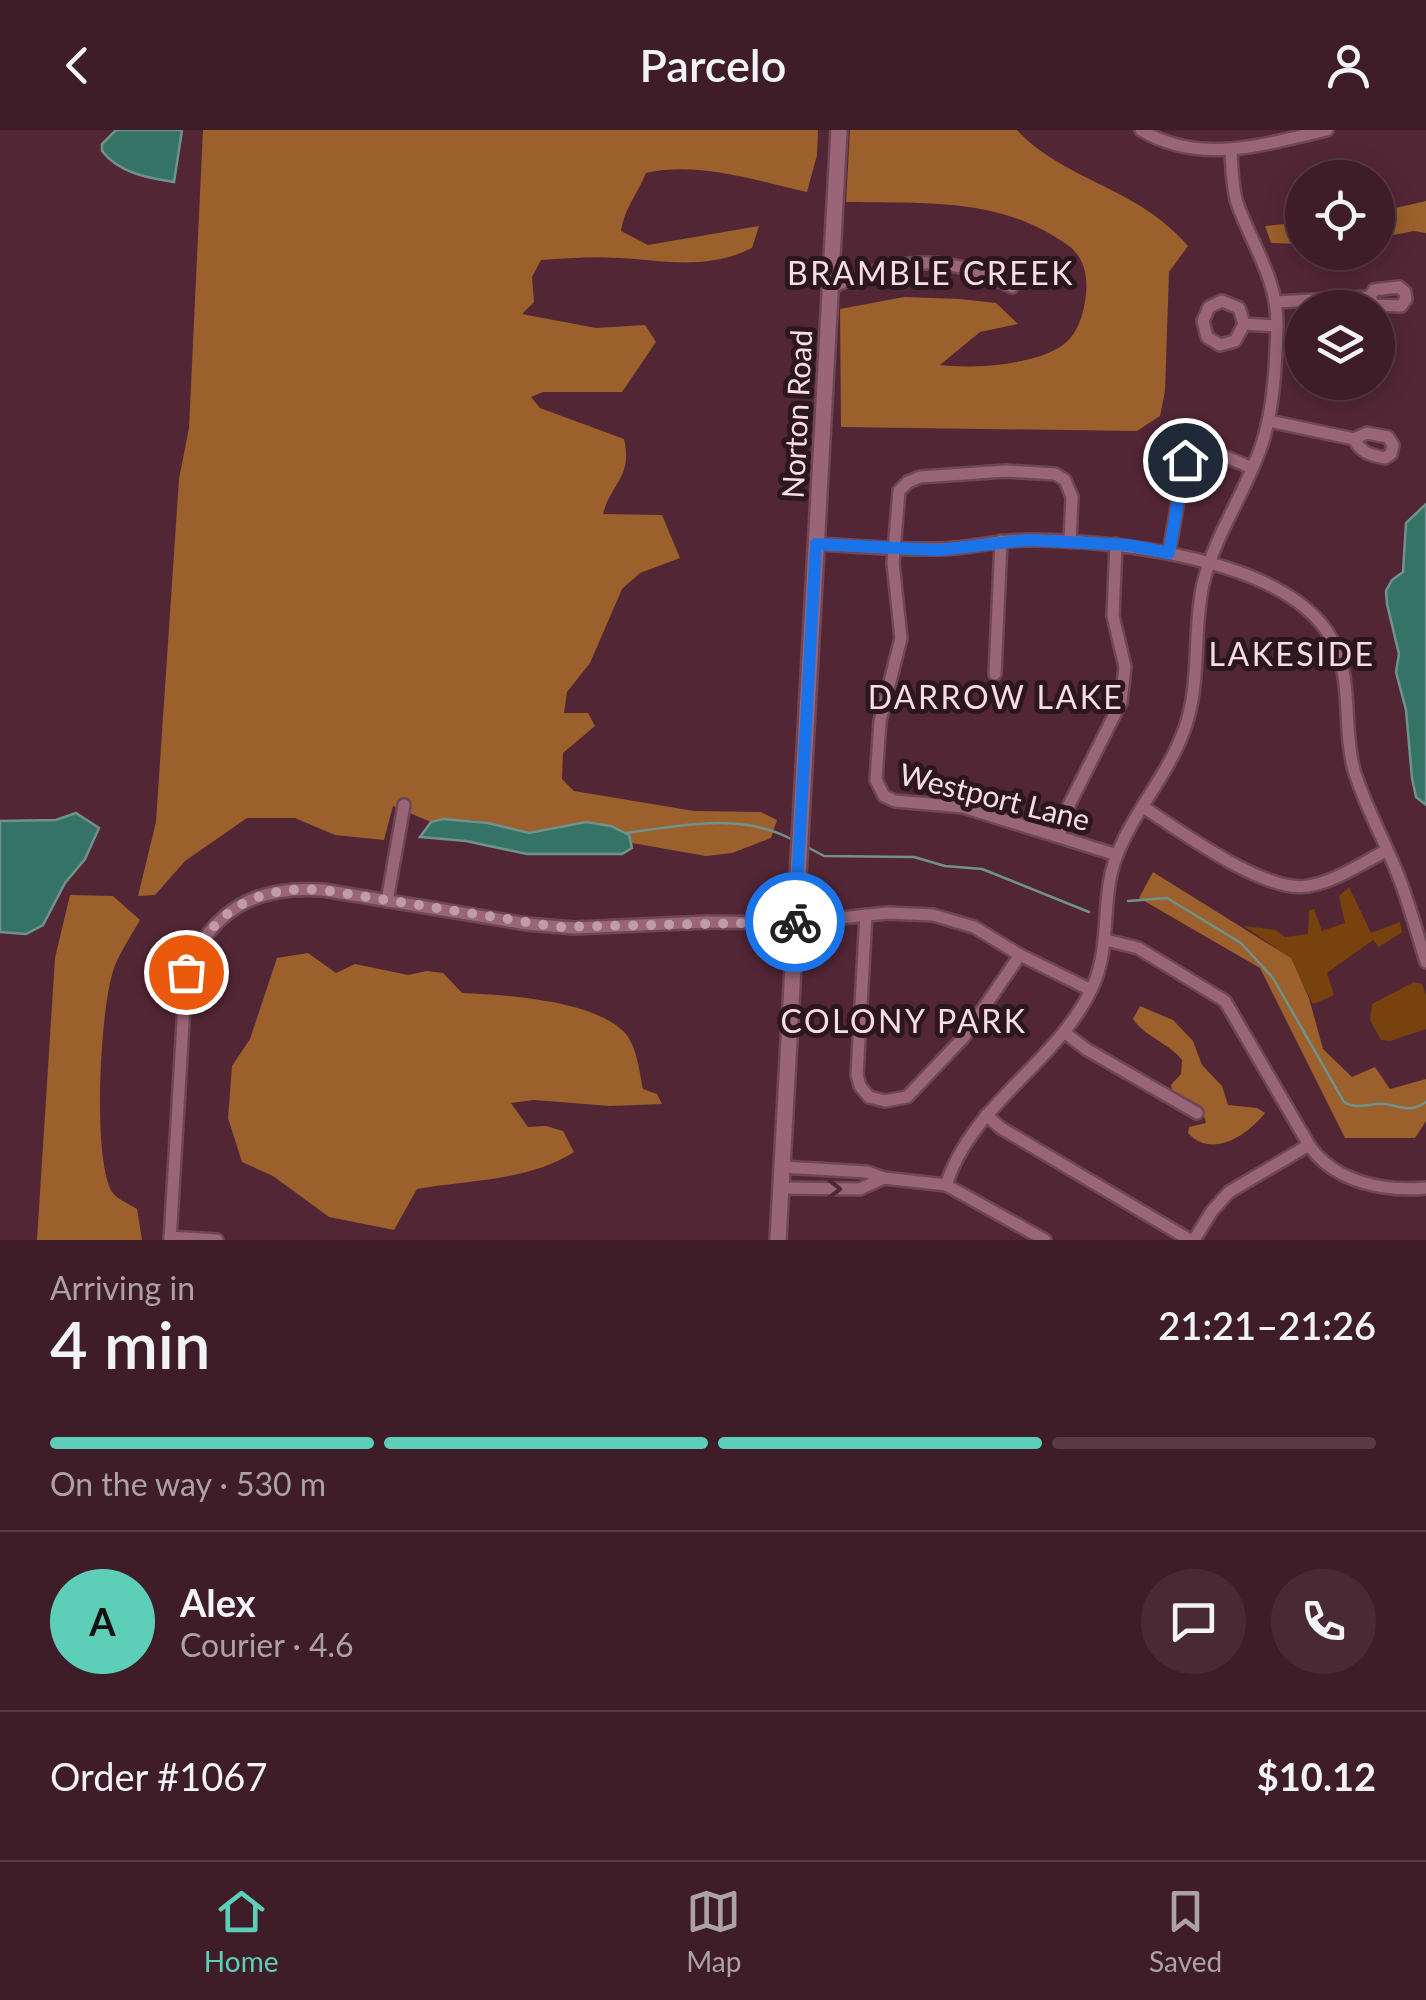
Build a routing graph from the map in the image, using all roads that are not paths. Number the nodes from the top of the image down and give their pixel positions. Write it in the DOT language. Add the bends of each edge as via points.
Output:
graph roads {
  1 [pos="839,130"];
  2 [pos="1141,130"];
  3 [pos="1328,130"];
  4 [pos="1231,150"];
  5 [pos="831,287"];
  6 [pos="1012,287"];
  7 [pos="1276,302"];
  8 [pos="1285,302"];
  9 [pos="1244,324"];
  10 [pos="1277,326"];
  11 [pos="1269,422"];
  12 [pos="1354,440"];
  13 [pos="1252,468"];
  14 [pos="1001,542"];
  15 [pos="1070,542"];
  16 [pos="816,544"];
  17 [pos="1116,544"];
  18 [pos="893,548"];
  19 [pos="1169,553"];
  20 [pos="1208,565"];
  21 [pos="996,674"];
  22 [pos="404,805"];
  23 [pos="1143,807"];
  24 [pos="1059,836"];
  25 [pos="1386,850"];
  26 [pos="1116,855"];
  27 [pos="387,901"];
  28 [pos="866,914"];
  29 [pos="795,923"];
  30 [pos="1106,940"];
  31 [pos="1020,956"];
  32 [pos="1426,962"];
  33 [pos="1091,990"];
  34 [pos="1064,1032"];
  35 [pos="1196,1113"];
  36 [pos="986,1115"];
  37 [pos="1309,1144"];
  38 [pos="782,1167"];
  39 [pos="884,1178"];
  40 [pos="946,1185"];
  41 [pos="781,1188"];
  42 [pos="1426,1188"];
  43 [pos="170,1239"];
  44 [pos="217,1240"];
  45 [pos="778,1240"];
  46 [pos="1045,1240"];
  47 [pos="1192,1240"];
  1 -- 5 [label="street, Norton Road"];
  2 -- 4 [label="street" via="1185,148"];
  3 -- 4 [label="street"];
  4 -- 7 [label="street" via="1238,203"];
  5 -- 6 [label="street" via="924,261 969,268"];
  5 -- 16 [label="street, Norton Road"];
  7 -- 8 [label="street"];
  7 -- 10 [label="street"];
  9 -- 10 [label="street"];
  10 -- 11 [label="street"];
  11 -- 12 [label="street"];
  11 -- 13 [label="street"];
  13 -- 19 [label="street" via="1214,453 1185,460"];
  13 -- 20 [label="street"];
  14 -- 15 [label="street"];
  14 -- 18 [label="street"];
  14 -- 21 [label="street"];
  15 -- 17 [label="street"];
  15 -- 18 [label="street" via="1071,490 1065,480 1006,471 920,477 903,486"];
  16 -- 18 [label="street"];
  16 -- 29 [label="street, Norton Road"];
  17 -- 19 [label="street"];
  17 -- 24 [label="street" via="1113,616 1125,667 1120,702"];
  18 -- 24 [label="street, Westport Lane" via="902,638 883,700 880,791 895,801 963,807"];
  19 -- 20 [label="street"];
  20 -- 23 [label="street" via="1189,714"];
  20 -- 25 [label="street" via="1284,595 1325,628 1345,680 1352,764"];
  22 -- 27 [label="street"];
  23 -- 25 [label="street" via="1284,886 1309,886"];
  23 -- 26 [label="street"];
  24 -- 26 [label="street, Westport Lane"];
  25 -- 32 [label="street"];
  26 -- 30 [label="street"];
  27 -- 29 [label="street" via="558,927"];
  27 -- 43 [label="street" via="307,889 261,895 217,922 197,947 182,1000"];
  28 -- 29 [label="street"];
  28 -- 31 [label="street" via="954,919"];
  28 -- 31 [label="street" via="858,1075 862,1091 874,1099 911,1094 963,1038"];
  29 -- 38 [label="street, Norton Road"];
  30 -- 33 [label="street"];
  30 -- 37 [label="street" via="1138,948 1231,1007"];
  31 -- 33 [label="street"];
  33 -- 34 [label="street"];
  34 -- 35 [label="street"];
  34 -- 36 [label="street"];
  36 -- 40 [label="street" via="963,1144"];
  36 -- 47 [label="street"];
  37 -- 42 [label="street" via="1325,1164 1356,1180"];
  37 -- 47 [label="street" via="1230,1192"];
  38 -- 39 [label="street"];
  38 -- 41 [label="street, Norton Road"];
  39 -- 40 [label="street"];
  41 -- 39 [label="street, one-way" via="860,1189"];
  40 -- 46 [label="street"];
  41 -- 45 [label="street, Norton Road"];
  43 -- 44 [label="street"];
}
